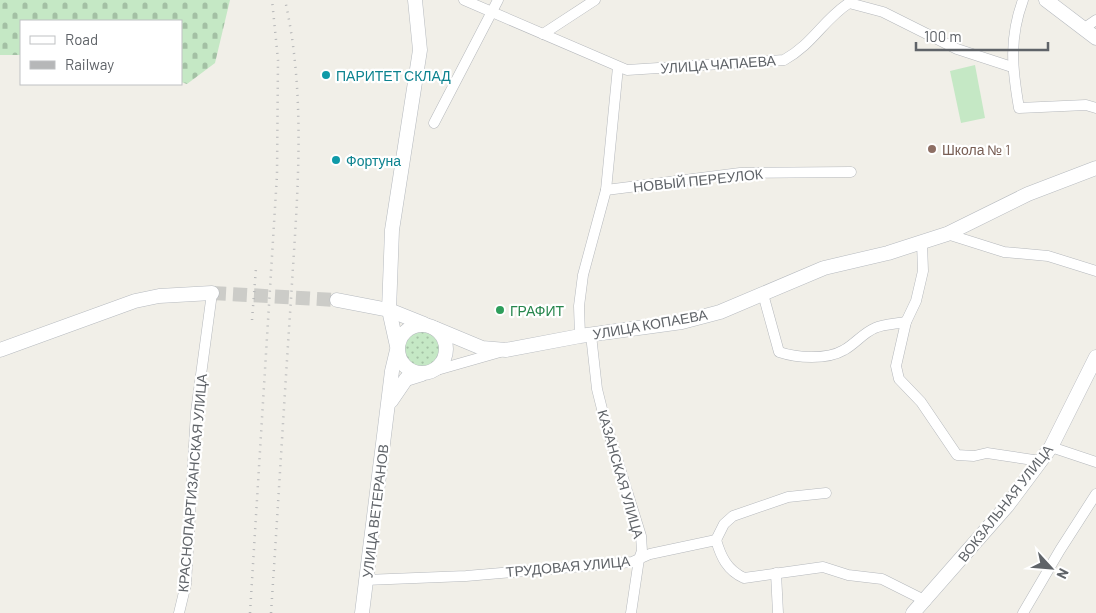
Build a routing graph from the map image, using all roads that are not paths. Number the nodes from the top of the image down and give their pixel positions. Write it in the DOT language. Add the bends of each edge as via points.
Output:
graph roads {
  1 [pos="415,0"];
  2 [pos="464,0"];
  3 [pos="498,0"];
  4 [pos="596,0"];
  5 [pos="1023,0"];
  6 [pos="1046,0"];
  7 [pos="492,14"];
  8 [pos="1096,20"];
  9 [pos="1083,29"];
  10 [pos="542,34"];
  11 [pos="1096,38"];
  12 [pos="618,67"];
  13 [pos="1012,67"];
  14 [pos="1096,108"];
  15 [pos="434,123"];
  16 [pos="1096,168"];
  17 [pos="850,172"];
  18 [pos="606,190"];
  19 [pos="947,234"];
  20 [pos="922,242"];
  21 [pos="1096,271"];
  22 [pos="212,293"];
  23 [pos="764,294"];
  24 [pos="336,300"];
  25 [pos="389,310"];
  26 [pos="906,322"];
  27 [pos="431,327"];
  28 [pos="585,335"];
  29 [pos="397,348"];
  30 [pos="0,350"];
  31 [pos="506,350"];
  32 [pos="1096,357"];
  33 [pos="426,373"];
  34 [pos="388,408"];
  35 [pos="1051,447"];
  36 [pos="1040,461"];
  37 [pos="1096,462"];
  38 [pos="826,493"];
  39 [pos="1096,494"];
  40 [pos="716,540"];
  41 [pos="638,559"];
  42 [pos="776,573"];
  43 [pos="366,580"];
  44 [pos="926,601"];
  45 [pos="179,613"];
  46 [pos="362,613"];
  47 [pos="632,613"];
  48 [pos="778,613"];
  49 [pos="913,613"];
  50 [pos="1023,613"];
  1 -- 25 [label="main road" via="420,50 392,230"];
  2 -- 7 [label="street, УЛИЦА ЧАПАЕВА"];
  3 -- 7 [label="street"];
  4 -- 10 [label="street"];
  5 -- 13 [label="street" via="1014,24"];
  6 -- 9 [label="main road"];
  7 -- 10 [label="street, УЛИЦА ЧАПАЕВА"];
  7 -- 15 [label="street"];
  8 -- 9 [label="street"];
  9 -- 11 [label="main road"];
  10 -- 12 [label="street, УЛИЦА ЧАПАЕВА"];
  12 -- 13 [label="street, УЛИЦА ЧАПАЕВА" via="627,70 784,60 801,51 837,10 848,3 883,12 958,49"];
  12 -- 18 [label="street, КАЗАНСКАЯ УЛИЦА"];
  13 -- 14 [label="street" via="1019,108 1086,105"];
  16 -- 19 [label="main road, УЛИЦА КОПАЕВА" via="1028,194"];
  17 -- 18 [label="street, НОВЫЙ ПЕРЕУЛОК" via="740,173"];
  18 -- 28 [label="street, КАЗАНСКАЯ УЛИЦА" via="583,275 579,306"];
  19 -- 20 [label="main road, УЛИЦА КОПАЕВА"];
  19 -- 21 [label="street" via="1004,252 1048,256"];
  20 -- 23 [label="main road, УЛИЦА КОПАЕВА" via="824,268"];
  20 -- 26 [label="street" via="923,271 916,301"];
  22 -- 30 [label="main road" via="135,301"];
  22 -- 45 [label="street, КРАСНОПАРТИЗАНСКАЯ УЛИЦА" via="196,412 186,584"];
  23 -- 26 [label="street" via="779,352 788,355 832,355 845,350 857,338 876,328"];
  23 -- 28 [label="main road, УЛИЦА КОПАЕВА" via="720,312 682,322"];
  24 -- 25 [label="main road, УЛИЦА КОПАЕВА"];
  25 -- 27 [label="main road, УЛИЦА КОПАЕВА"];
  25 -- 29 [label="main road"];
  26 -- 36 [label="street" via="896,366 899,379 921,402 957,455 967,457 987,453"];
  27 -- 29 [label="main road" via="420,325 408,329 399,339"];
  27 -- 31 [label="main road, УЛИЦА КОПАЕВА" via="482,348"];
  27 -- 33 [label="main road" via="444,340 445,355 437,368"];
  28 -- 31 [label="main road, УЛИЦА КОПАЕВА"];
  28 -- 41 [label="street, КАЗАНСКАЯ УЛИЦА" via="604,417 641,536 642,551"];
  29 -- 33 [label="main road" via="405,367"];
  29 -- 34 [label="main road, УЛИЦА ВЕТЕРАНОВ"];
  31 -- 33 [label="street"];
  32 -- 35 [label="main road, ВОКЗАЛЬНАЯ УЛИЦА"];
  33 -- 34 [label="main road" via="406,379"];
  34 -- 43 [label="main road, УЛИЦА ВЕТЕРАНОВ"];
  35 -- 36 [label="main road, ВОКЗАЛЬНАЯ УЛИЦА"];
  35 -- 37 [label="street"];
  36 -- 44 [label="main road, ВОКЗАЛЬНАЯ УЛИЦА" via="1007,506"];
  38 -- 40 [label="street" via="788,497 733,516 724,524"];
  39 -- 50 [label="street"];
  40 -- 41 [label="street, ТРУДОВАЯ УЛИЦА"];
  40 -- 42 [label="street" via="732,573 744,578"];
  41 -- 43 [label="street, ТРУДОВАЯ УЛИЦА" via="466,576"];
  41 -- 47 [label="street, КАЗАНСКАЯ УЛИЦА"];
  42 -- 44 [label="street" via="823,567 848,575 882,578"];
  42 -- 48 [label="street"];
  43 -- 46 [label="main road, УЛИЦА ВЕТЕРАНОВ"];
  44 -- 49 [label="main road, ВОКЗАЛЬНАЯ УЛИЦА"];
}
